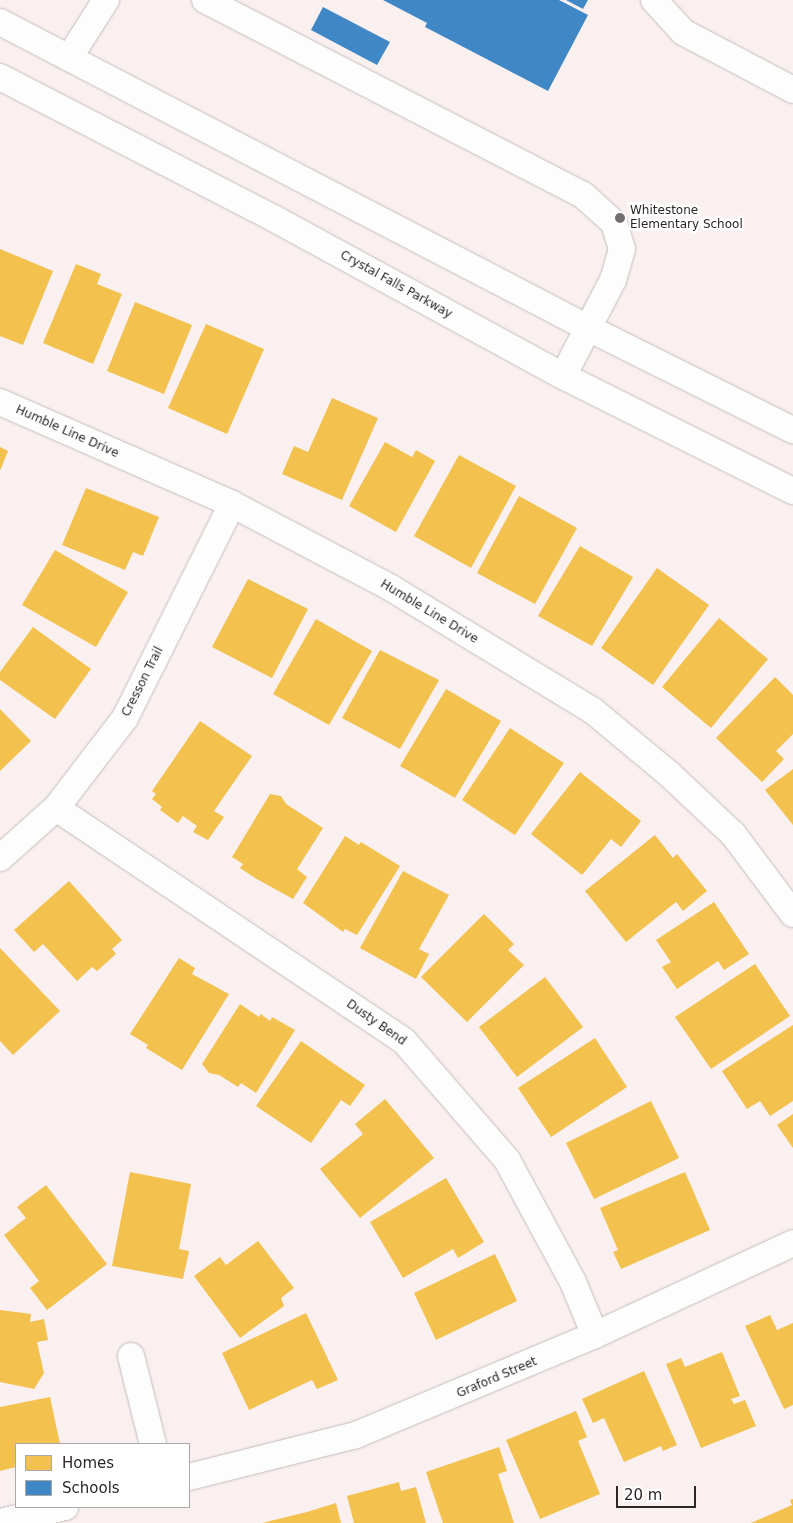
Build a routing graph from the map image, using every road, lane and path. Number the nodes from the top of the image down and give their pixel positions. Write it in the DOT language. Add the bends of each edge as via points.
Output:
graph roads {
  1 [pos="106,0"];
  2 [pos="205,0"];
  3 [pos="654,0"];
  4 [pos="0,22"];
  5 [pos="69,58"];
  6 [pos="0,77"];
  7 [pos="793,90"];
  8 [pos="590,329"];
  9 [pos="564,376"];
  10 [pos="0,402"];
  11 [pos="793,430"];
  12 [pos="793,491"];
  13 [pos="232,504"];
  14 [pos="56,808"];
  15 [pos="0,858"];
  16 [pos="793,914"];
  17 [pos="793,1243"];
  18 [pos="596,1335"];
  19 [pos="131,1356"];
  20 [pos="153,1443"];
  21 [pos="190,1477"];
  22 [pos="61,1508"];
  23 [pos="0,1522"];
  1 -- 5 [label="street"];
  2 -- 8 [label="street" via="583,195 614,223 622,249 613,280"];
  3 -- 7 [label="street" via="683,32"];
  4 -- 5 [label="street"];
  5 -- 8 [label="street"];
  6 -- 9 [label="street, Crystal Falls Parkway" via="275,219"];
  8 -- 9 [label="street"];
  8 -- 11 [label="street"];
  9 -- 12 [label="street, Crystal Falls Parkway"];
  10 -- 13 [label="street, Humble Line Drive"];
  13 -- 14 [label="street, Cresson Trail" via="125,718"];
  13 -- 16 [label="street, Humble Line Drive" via="391,588 592,710 668,773 733,834"];
  14 -- 15 [label="street, Cresson Trail"];
  14 -- 18 [label="street, Dusty Bend" via="404,1041 507,1160 573,1282"];
  17 -- 18 [label="street, Graford Street"];
  18 -- 21 [label="street, Graford Street" via="356,1435"];
  19 -- 20 [label="street"];
  22 -- 23 [label="street"];
}
